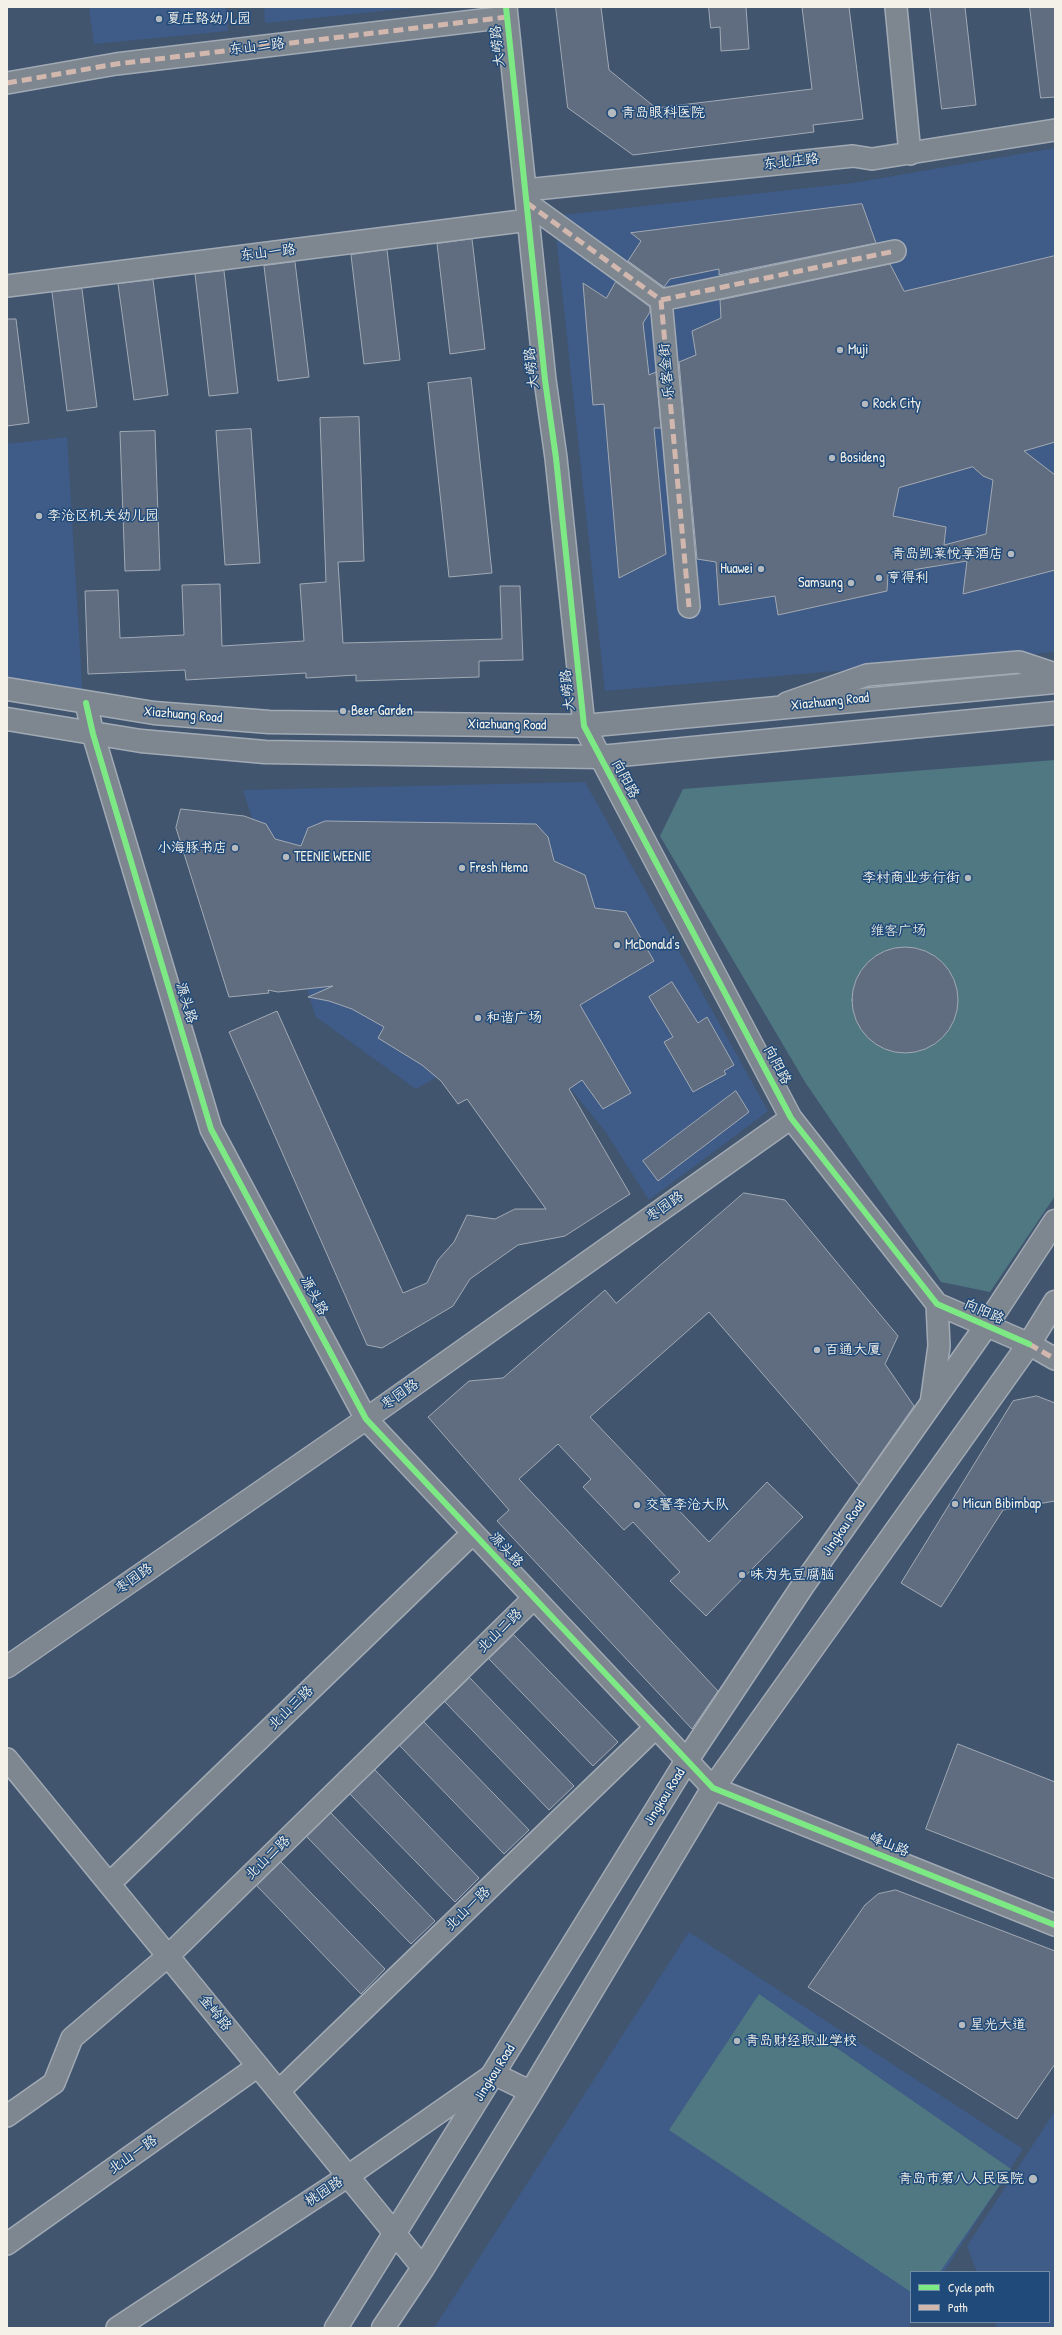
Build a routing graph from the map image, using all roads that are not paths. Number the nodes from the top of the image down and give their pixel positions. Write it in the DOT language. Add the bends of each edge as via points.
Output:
graph roads {
  1 [pos="896,7"];
  2 [pos="507,12"];
  3 [pos="7,83"];
  4 [pos="1055,130"];
  5 [pos="910,154"];
  6 [pos="527,204"];
  7 [pos="895,251"];
  8 [pos="7,286"];
  9 [pos="661,300"];
  10 [pos="689,607"];
  11 [pos="1055,674"];
  12 [pos="1055,682"];
  13 [pos="7,689"];
  14 [pos="86,703"];
  15 [pos="774,708"];
  16 [pos="1055,713"];
  17 [pos="7,719"];
  18 [pos="584,726"];
  19 [pos="93,734"];
  20 [pos="600,757"];
  21 [pos="791,1118"];
  22 [pos="1055,1221"];
  23 [pos="1055,1302"];
  24 [pos="937,1304"];
  25 [pos="986,1326"];
  26 [pos="1029,1344"];
  27 [pos="1055,1359"];
  28 [pos="931,1404"];
  29 [pos="366,1419"];
  30 [pos="473,1533"];
  31 [pos="534,1598"];
  32 [pos="7,1667"];
  33 [pos="656,1727"];
  34 [pos="7,1759"];
  35 [pos="688,1760"];
  36 [pos="713,1788"];
  37 [pos="109,1884"];
  38 [pos="1055,1925"];
  39 [pos="168,1956"];
  40 [pos="258,2066"];
  41 [pos="494,2074"];
  42 [pos="279,2091"];
  43 [pos="531,2092"];
  44 [pos="7,2116"];
  45 [pos="348,2176"];
  46 [pos="395,2234"];
  47 [pos="7,2244"];
  48 [pos="423,2268"];
  49 [pos="117,2328"];
  50 [pos="336,2328"];
  51 [pos="383,2328"];
  1 -- 5 [label="street"];
  2 -- 3 [label="street, 东山二路" via="116,64"];
  2 -- 6 [label="street, 大崂路"];
  4 -- 5 [label="street"];
  5 -- 6 [label="street, 东山一路" via="872,159 853,169"];
  6 -- 8 [label="street, 东山一路"];
  6 -- 9 [label="street"];
  6 -- 18 [label="street, 大崂路"];
  7 -- 9 [label="street"];
  9 -- 10 [label="street, 乐客金街"];
  11 -- 15 [label="street" via="1019,662 866,675"];
  12 -- 15 [label="main road, Xiazhuang Road"];
  13 -- 14 [label="main road, Xiazhuang Road"];
  14 -- 18 [label="main road, Xiazhuang Road" via="154,713 269,722"];
  14 -- 19 [label="street, 源头路"];
  15 -- 18 [label="main road, Xiazhuang Road"];
  16 -- 20 [label="main road"];
  17 -- 19 [label="main road"];
  18 -- 20 [label="street, 向阳路"];
  19 -- 20 [label="main road" via="265,752"];
  19 -- 29 [label="street, 源头路" via="211,1129"];
  20 -- 21 [label="street, 向阳路"];
  21 -- 24 [label="street, 向阳路"];
  21 -- 29 [label="street, 枣园路"];
  22 -- 25 [label="main road, Jingkou Road"];
  23 -- 26 [label="main road"];
  24 -- 25 [label="street, 向阳路"];
  24 -- 28 [label="street" via="939,1346"];
  25 -- 26 [label="street, 向阳路"];
  25 -- 28 [label="main road, Jingkou Road"];
  26 -- 27 [label="street, 向阳路"];
  26 -- 36 [label="main road"];
  28 -- 35 [label="main road, Jingkou Road" via="804,1584"];
  29 -- 30 [label="street, 源头路"];
  29 -- 32 [label="street, 枣园路"];
  30 -- 31 [label="street, 源头路"];
  30 -- 37 [label="street, 北山三路"];
  31 -- 33 [label="street, 源头路"];
  31 -- 39 [label="street, 北山二路"];
  33 -- 35 [label="street, 源头路"];
  33 -- 42 [label="street, 北山一路"];
  34 -- 37 [label="street, 金岭路"];
  35 -- 36 [label="street, 源头路"];
  35 -- 41 [label="main road, Jingkou Road"];
  36 -- 38 [label="street, 峰山路"];
  36 -- 43 [label="main road"];
  37 -- 39 [label="street, 金岭路"];
  39 -- 40 [label="street, 金岭路"];
  39 -- 44 [label="street, 北山二路" via="72,2038 54,2083"];
  40 -- 42 [label="street, 金岭路"];
  40 -- 47 [label="street, 北山一路"];
  41 -- 43 [label="street"];
  41 -- 45 [label="street, 桃园路"];
  41 -- 46 [label="main road, Jingkou Road"];
  42 -- 45 [label="street, 金岭路"];
  43 -- 48 [label="main road"];
  45 -- 46 [label="street, 金岭路"];
  45 -- 49 [label="street, 桃园路"];
  46 -- 48 [label="street, 金岭路"];
  46 -- 50 [label="main road, Jingkou Road"];
  48 -- 51 [label="main road"];
}
